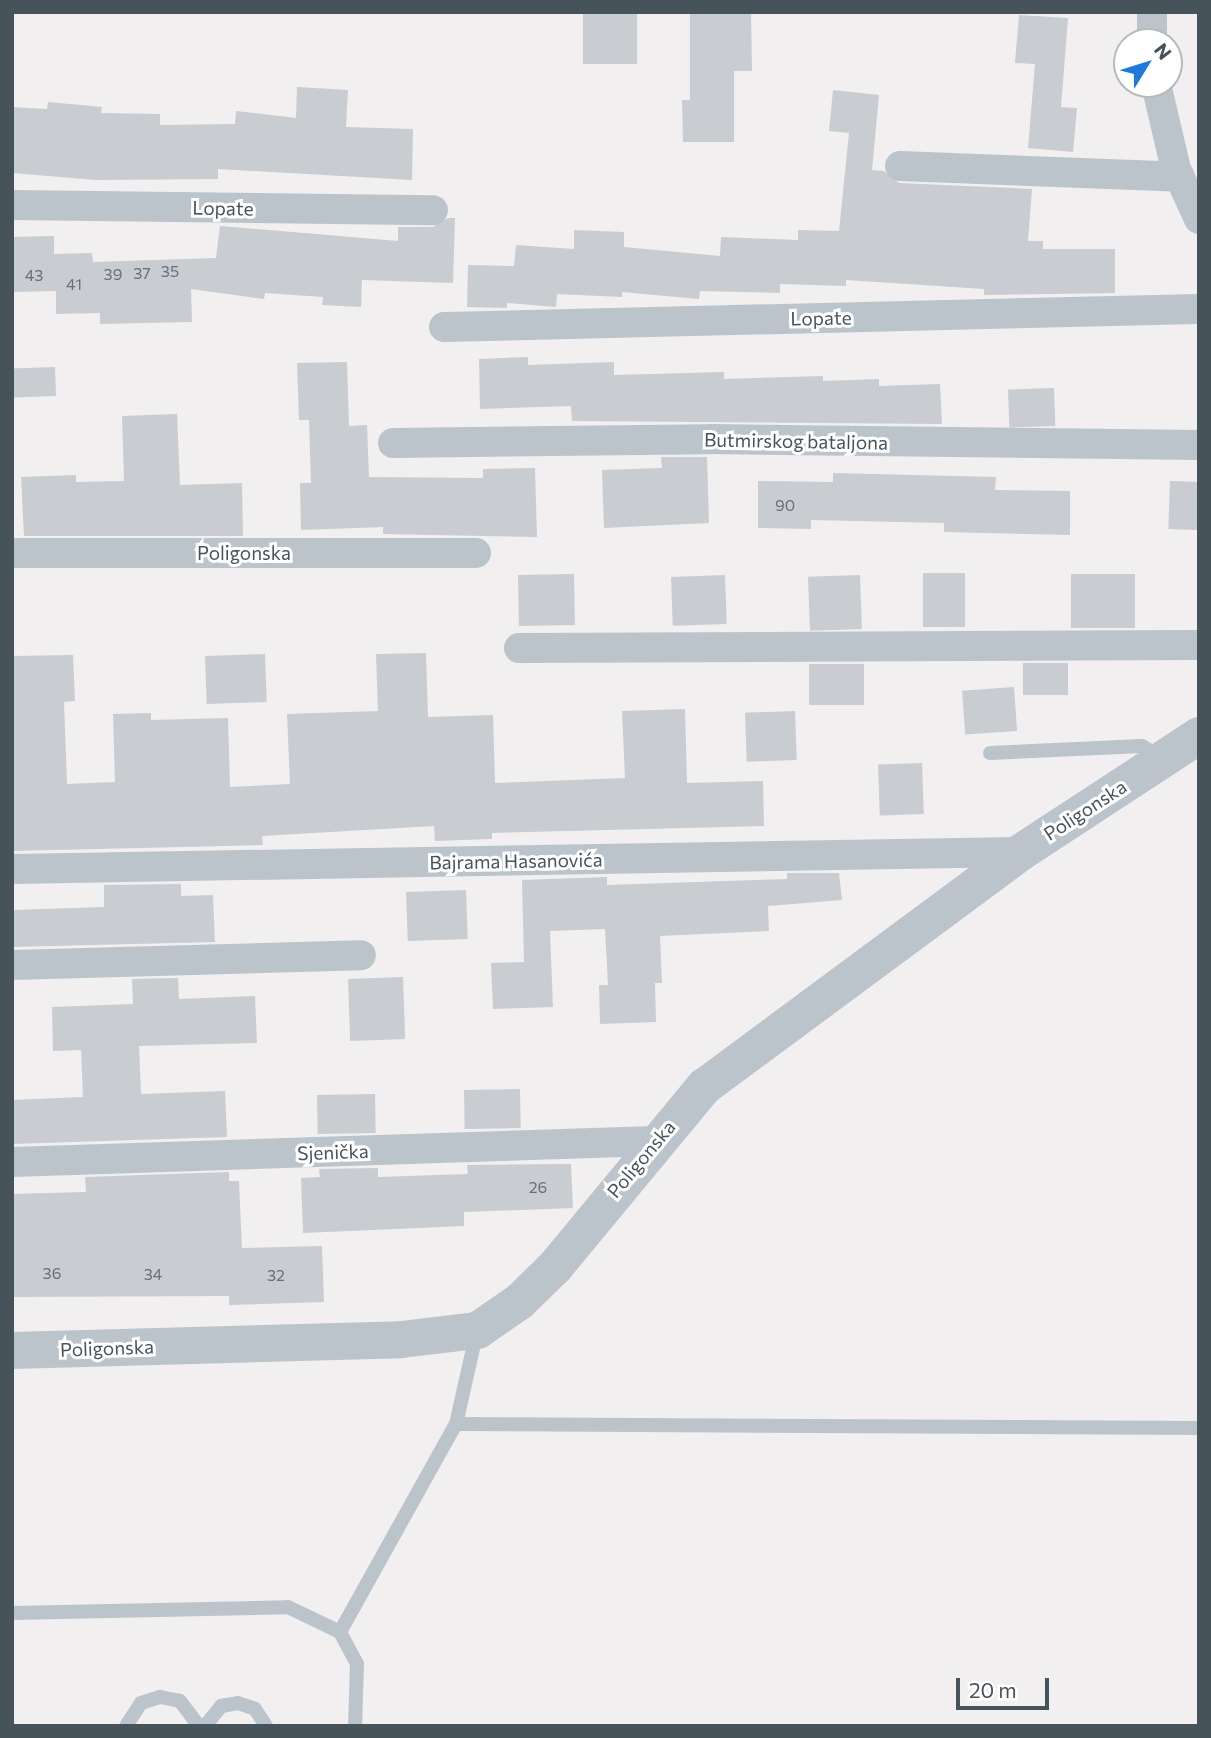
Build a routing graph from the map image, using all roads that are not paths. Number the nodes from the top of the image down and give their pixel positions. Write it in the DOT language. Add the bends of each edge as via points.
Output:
graph roads {
  1 [pos="1160,98"];
  2 [pos="900,166"];
  3 [pos="1180,177"];
  4 [pos="12,205"];
  5 [pos="433,210"];
  6 [pos="1199,219"];
  7 [pos="1199,309"];
  8 [pos="444,327"];
  9 [pos="393,443"];
  10 [pos="1199,444"];
  11 [pos="12,553"];
  12 [pos="476,553"];
  13 [pos="1199,645"];
  14 [pos="519,648"];
  15 [pos="1199,735"];
  16 [pos="990,753"];
  17 [pos="1163,758"];
  18 [pos="1020,852"];
  19 [pos="12,869"];
  20 [pos="361,955"];
  21 [pos="12,965"];
  22 [pos="654,1141"];
  23 [pos="12,1161"];
  24 [pos="477,1330"];
  25 [pos="12,1350"];
  26 [pos="456,1424"];
  27 [pos="1199,1428"];
  28 [pos="12,1613"];
  29 [pos="340,1632"];
  30 [pos="126,1726"];
  31 [pos="199,1726"];
  32 [pos="205,1726"];
  33 [pos="266,1726"];
  34 [pos="355,1726"];
  1 -- 3 [label="street"];
  2 -- 3 [label="street"];
  3 -- 6 [label="street"];
  4 -- 5 [label="street, Lopate"];
  7 -- 8 [label="street, Lopate"];
  9 -- 10 [label="street, Butmirskog bataljona" via="710,439"];
  11 -- 12 [label="street, Poligonska"];
  13 -- 14 [label="street"];
  15 -- 17 [label="street, Poligonska"];
  16 -- 17 [label="lane" via="1142,746"];
  17 -- 18 [label="street, Poligonska"];
  18 -- 19 [label="street, Bajrama Hasanovića"];
  18 -- 22 [label="street, Poligonska" via="704,1086"];
  20 -- 21 [label="street"];
  22 -- 23 [label="street, Sjenička"];
  22 -- 24 [label="street, Poligonska" via="554,1267 519,1301"];
  24 -- 25 [label="street, Poligonska" via="401,1339"];
  24 -- 26 [label="lane"];
  26 -- 27 [label="lane"];
  26 -- 29 [label="lane"];
  28 -- 29 [label="lane" via="288,1607"];
  29 -- 34 [label="lane" via="357,1664"];
  30 -- 31 [label="lane" via="141,1703 160,1697 180,1700"];
  32 -- 33 [label="lane" via="221,1706 238,1703 255,1709"];
}
